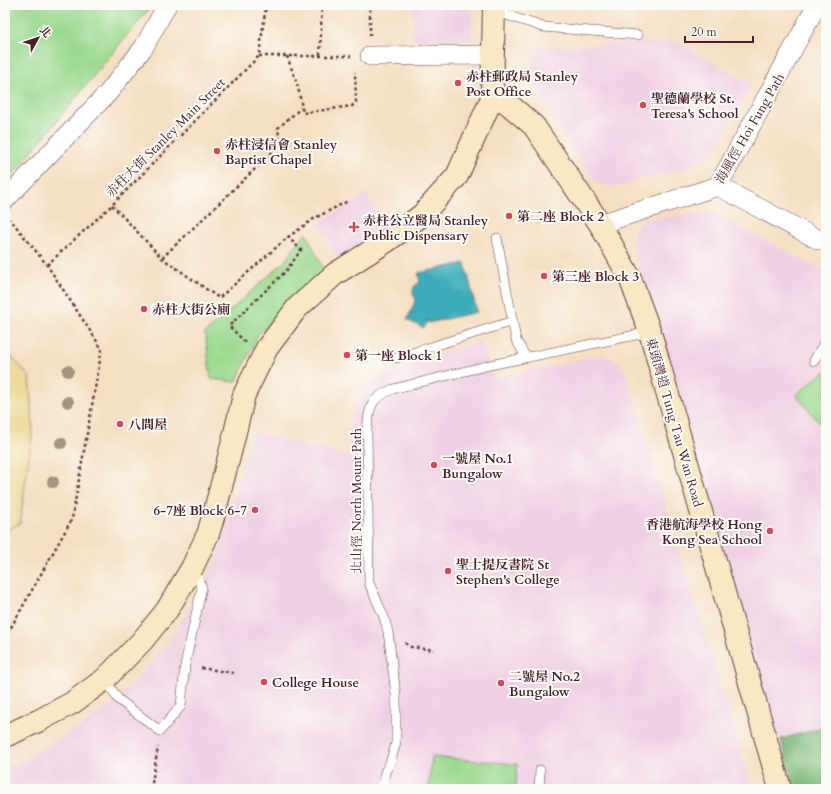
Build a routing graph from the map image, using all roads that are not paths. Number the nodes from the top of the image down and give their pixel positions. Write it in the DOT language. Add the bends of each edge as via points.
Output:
graph roads {
  1 [pos="167,5"];
  2 [pos="817,5"];
  3 [pos="493,8"];
  4 [pos="638,35"];
  5 [pos="493,55"];
  6 [pos="362,56"];
  7 [pos="492,98"];
  8 [pos="718,186"];
  9 [pos="5,200"];
  10 [pos="600,224"];
  11 [pos="497,238"];
  12 [pos="826,240"];
  13 [pos="513,321"];
  14 [pos="650,332"];
  15 [pos="826,339"];
  16 [pos="526,357"];
  17 [pos="396,358"];
  18 [pos="814,361"];
  19 [pos="192,568"];
  20 [pos="104,680"];
  21 [pos="5,736"];
  22 [pos="540,770"];
  23 [pos="384,789"];
  24 [pos="539,789"];
  25 [pos="780,789"];
  1 -- 9 [label="street" via="144,47 108,93"];
  2 -- 8 [label="street, 海風徑 Hoi Fung Path"];
  3 -- 4 [label="lane" via="543,27"];
  3 -- 5 [label="street"];
  5 -- 6 [label="street"];
  5 -- 7 [label="street"];
  7 -- 10 [label="street, 東頭灣道 Tung Tau Wan Road" via="506,102 534,126"];
  7 -- 19 [label="street" via="457,176 422,215 335,274 297,308 267,348 244,395 208,534"];
  8 -- 10 [label="street, 海風徑 Hoi Fung Path"];
  8 -- 12 [label="street" via="819,240"];
  10 -- 14 [label="street, 東頭灣道 Tung Tau Wan Road" via="630,278"];
  11 -- 13 [label="lane"];
  13 -- 16 [label="lane" via="516,340"];
  13 -- 17 [label="lane"];
  14 -- 16 [label="lane, 北山徑 North Mount Path"];
  14 -- 25 [label="street, 東頭灣道 Tung Tau Wan Road"];
  15 -- 18 [label="lane"];
  16 -- 23 [label="lane, 北山徑 North Mount Path" via="393,389 382,394 371,407 367,429 369,583 388,632 396,695 396,743 385,772"];
  19 -- 20 [label="street" via="155,625"];
  19 -- 20 [label="lane" via="202,587 185,665 181,706 160,731 118,699"];
  20 -- 21 [label="street" via="72,703"];
  22 -- 24 [label="lane"];
}
